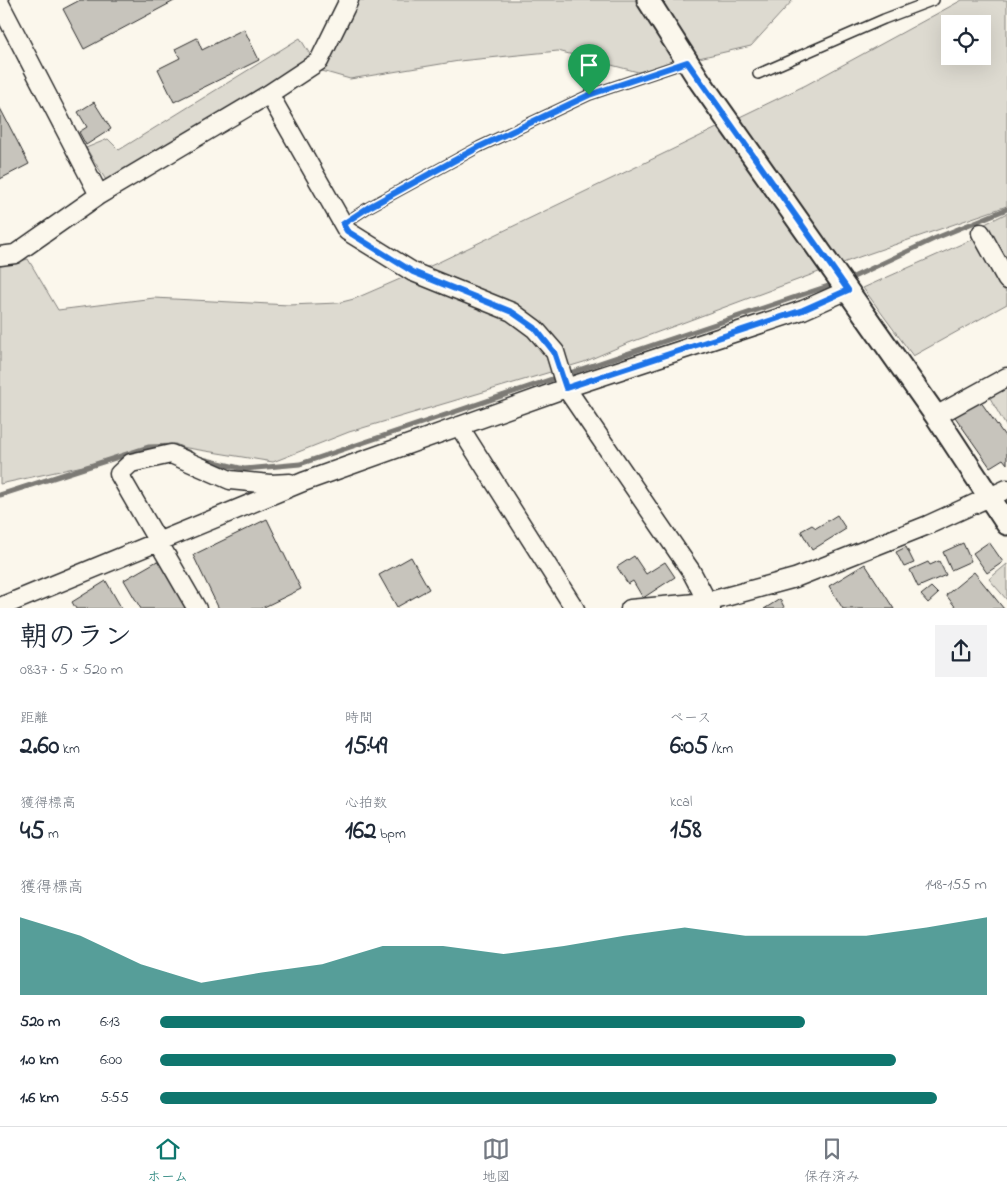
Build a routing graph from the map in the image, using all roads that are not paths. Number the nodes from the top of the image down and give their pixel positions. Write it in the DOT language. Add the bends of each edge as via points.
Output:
graph roads {
  1 [pos="349,0"];
  2 [pos="648,0"];
  3 [pos="934,0"];
  4 [pos="0,4"];
  5 [pos="687,62"];
  6 [pos="758,74"];
  7 [pos="270,94"];
  8 [pos="99,195"];
  9 [pos="343,224"];
  10 [pos="981,233"];
  11 [pos="0,256"];
  12 [pos="1007,280"];
  13 [pos="848,290"];
  14 [pos="1007,377"];
  15 [pos="566,388"];
  16 [pos="936,416"];
  17 [pos="458,426"];
  18 [pos="303,482"];
  19 [pos="1007,489"];
  20 [pos="987,497"];
  21 [pos="1007,524"];
  22 [pos="159,542"];
  23 [pos="709,605"];
  24 [pos="0,607"];
  25 [pos="197,608"];
  26 [pos="575,608"];
  27 [pos="630,608"];
  1 -- 7 [label="street" via="319,61"];
  2 -- 5 [label="street"];
  3 -- 6 [label="lane"];
  4 -- 8 [label="street"];
  5 -- 9 [label="lane" via="580,99 479,147"];
  5 -- 13 [label="street"];
  7 -- 8 [label="street"];
  7 -- 9 [label="street"];
  8 -- 11 [label="street" via="14,254"];
  9 -- 15 [label="street" via="347,231 413,272 512,312 535,328 554,352"];
  10 -- 12 [label="street"];
  13 -- 15 [label="street" via="803,310"];
  13 -- 16 [label="street"];
  14 -- 16 [label="street"];
  15 -- 17 [label="street"];
  15 -- 23 [label="street" via="691,571"];
  16 -- 20 [label="street"];
  17 -- 18 [label="street"];
  17 -- 26 [label="street"];
  18 -- 22 [label="street"];
  18 -- 22 [label="street" via="270,484 230,480 171,454 131,463 119,474"];
  19 -- 20 [label="street"];
  20 -- 21 [label="street"];
  20 -- 23 [label="street" via="928,525 795,578"];
  22 -- 24 [label="street"];
  22 -- 25 [label="street"];
  23 -- 27 [label="street"];
}
